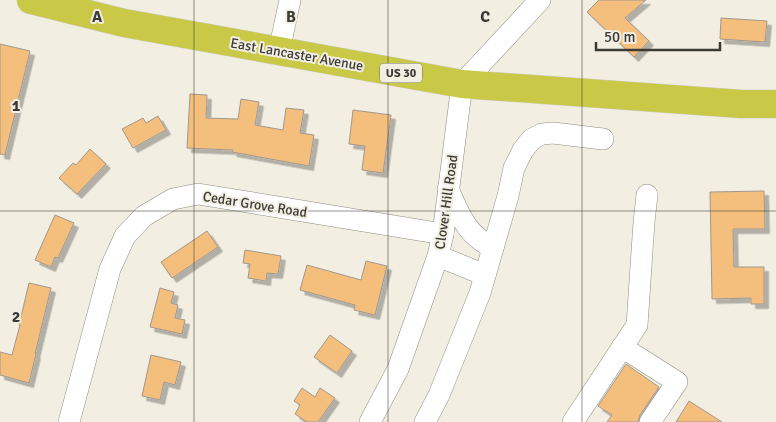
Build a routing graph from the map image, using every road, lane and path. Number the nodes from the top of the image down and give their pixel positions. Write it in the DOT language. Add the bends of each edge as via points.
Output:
graph roads {
  1 [pos="31,0"];
  2 [pos="290,0"];
  3 [pos="540,0"];
  4 [pos="77,5"];
  5 [pos="279,51"];
  6 [pos="462,84"];
  7 [pos="776,104"];
  8 [pos="603,139"];
  9 [pos="448,189"];
  10 [pos="647,194"];
  11 [pos="443,234"];
  12 [pos="494,248"];
  13 [pos="438,256"];
  14 [pos="485,275"];
  15 [pos="622,347"];
  16 [pos="578,420"];
  17 [pos="69,422"];
  18 [pos="370,422"];
  19 [pos="425,422"];
  20 [pos="650,422"];
  1 -- 4 [label="highway, East Lancaster Avenue / US 30"];
  2 -- 5 [label="street"];
  3 -- 6 [label="street"];
  4 -- 5 [label="highway, East Lancaster Avenue / US 30" via="124,23"];
  5 -- 6 [label="highway, East Lancaster Avenue / US 30"];
  6 -- 7 [label="highway, East Lancaster Avenue / US 30"];
  6 -- 9 [label="street, Clover Hill Road"];
  8 -- 12 [label="street" via="553,133 532,139 514,168"];
  9 -- 11 [label="street, Clover Hill Road"];
  9 -- 12 [label="street" via="468,229"];
  10 -- 15 [label="street" via="636,325"];
  11 -- 13 [label="street, Clover Hill Road"];
  11 -- 17 [label="street, Cedar Grove Road" via="198,194 172,199 144,216 125,236 110,269"];
  12 -- 14 [label="street"];
  13 -- 14 [label="street"];
  13 -- 18 [label="street, Clover Hill Road" via="398,369"];
  14 -- 19 [label="street"];
  15 -- 16 [label="street"];
  15 -- 20 [label="street" via="676,382"];
}
